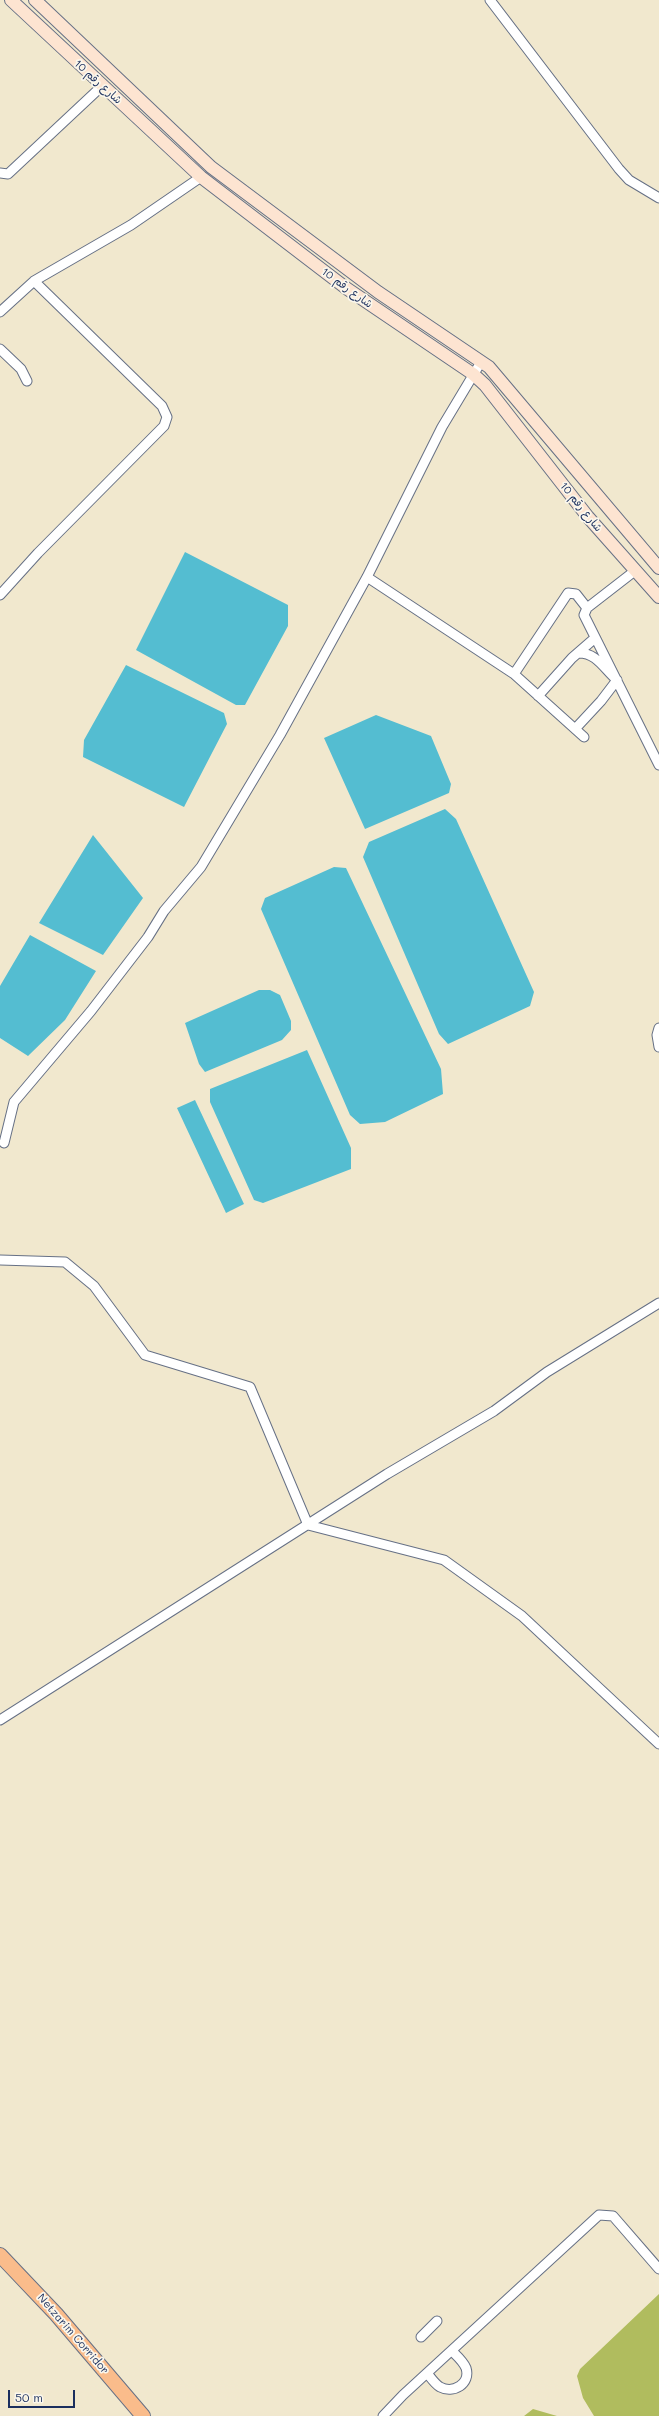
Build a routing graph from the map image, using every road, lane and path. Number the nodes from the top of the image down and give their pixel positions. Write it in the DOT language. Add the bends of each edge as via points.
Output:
graph roads {
  1 [pos="11,0"];
  2 [pos="35,0"];
  3 [pos="490,0"];
  4 [pos="102,86"];
  5 [pos="0,173"];
  6 [pos="201,177"];
  7 [pos="659,198"];
  8 [pos="34,281"];
  9 [pos="0,312"];
  10 [pos="0,350"];
  11 [pos="481,362"];
  12 [pos="473,374"];
  13 [pos="27,380"];
  14 [pos="659,568"];
  15 [pos="636,570"];
  16 [pos="367,577"];
  17 [pos="0,595"];
  18 [pos="659,597"];
  19 [pos="587,608"];
  20 [pos="596,638"];
  21 [pos="579,653"];
  22 [pos="514,674"];
  23 [pos="617,680"];
  24 [pos="538,696"];
  25 [pos="575,729"];
  26 [pos="584,737"];
  27 [pos="659,765"];
  28 [pos="659,1028"];
  29 [pos="659,1047"];
  30 [pos="4,1143"];
  31 [pos="0,1260"];
  32 [pos="659,1303"];
  33 [pos="308,1525"];
  34 [pos="0,1720"];
  35 [pos="659,1744"];
  36 [pos="0,2255"];
  37 [pos="659,2269"];
  38 [pos="437,2321"];
  39 [pos="420,2337"];
  40 [pos="452,2351"];
  41 [pos="427,2374"];
  42 [pos="143,2416"];
  43 [pos="383,2416"];
  1 -- 4 [label="main road, شارع رقم 10"];
  2 -- 11 [label="main road, شارع رقم 10" via="211,167 378,292"];
  3 -- 7 [label="street" via="619,169 629,180"];
  4 -- 5 [label="street" via="8,174"];
  4 -- 6 [label="main road, شارع رقم 10"];
  6 -- 8 [label="street" via="131,225"];
  6 -- 12 [label="main road, شارع رقم 10" via="346,288"];
  8 -- 9 [label="street"];
  8 -- 17 [label="street" via="162,406 167,417 164,426"];
  10 -- 13 [label="street" via="21,369"];
  11 -- 12 [label="street"];
  11 -- 14 [label="main road, شارع رقم 10" via="490,367 507,386"];
  12 -- 15 [label="main road, شارع رقم 10" via="588,517"];
  12 -- 16 [label="street" via="442,426"];
  15 -- 18 [label="main road, شارع رقم 10"];
  15 -- 19 [label="street"];
  16 -- 22 [label="street"];
  16 -- 30 [label="street" via="280,735 202,867 164,911 148,937 96,1006 14,1102"];
  19 -- 20 [label="street" via="584,615"];
  19 -- 22 [label="street" via="576,594 568,593"];
  20 -- 21 [label="street"];
  20 -- 23 [label="street"];
  21 -- 23 [label="street" via="596,657"];
  21 -- 24 [label="street"];
  22 -- 24 [label="street"];
  23 -- 25 [label="street"];
  23 -- 27 [label="street"];
  24 -- 25 [label="street"];
  25 -- 26 [label="street"];
  28 -- 29 [label="street"];
  31 -- 33 [label="street" via="65,1262 94,1286 145,1355 250,1387"];
  32 -- 33 [label="street" via="547,1372 494,1411 387,1474"];
  33 -- 34 [label="street"];
  33 -- 35 [label="street" via="444,1560 522,1616"];
  36 -- 42 [label="main road, Netzarim Corridor" via="56,2314"];
  37 -- 40 [label="street" via="612,2216 599,2216"];
  38 -- 39 [label="street"];
  40 -- 41 [label="street"];
  40 -- 41 [label="street" via="465,2367 467,2374 462,2385 449,2390 439,2386"];
  41 -- 43 [label="street"];
}
